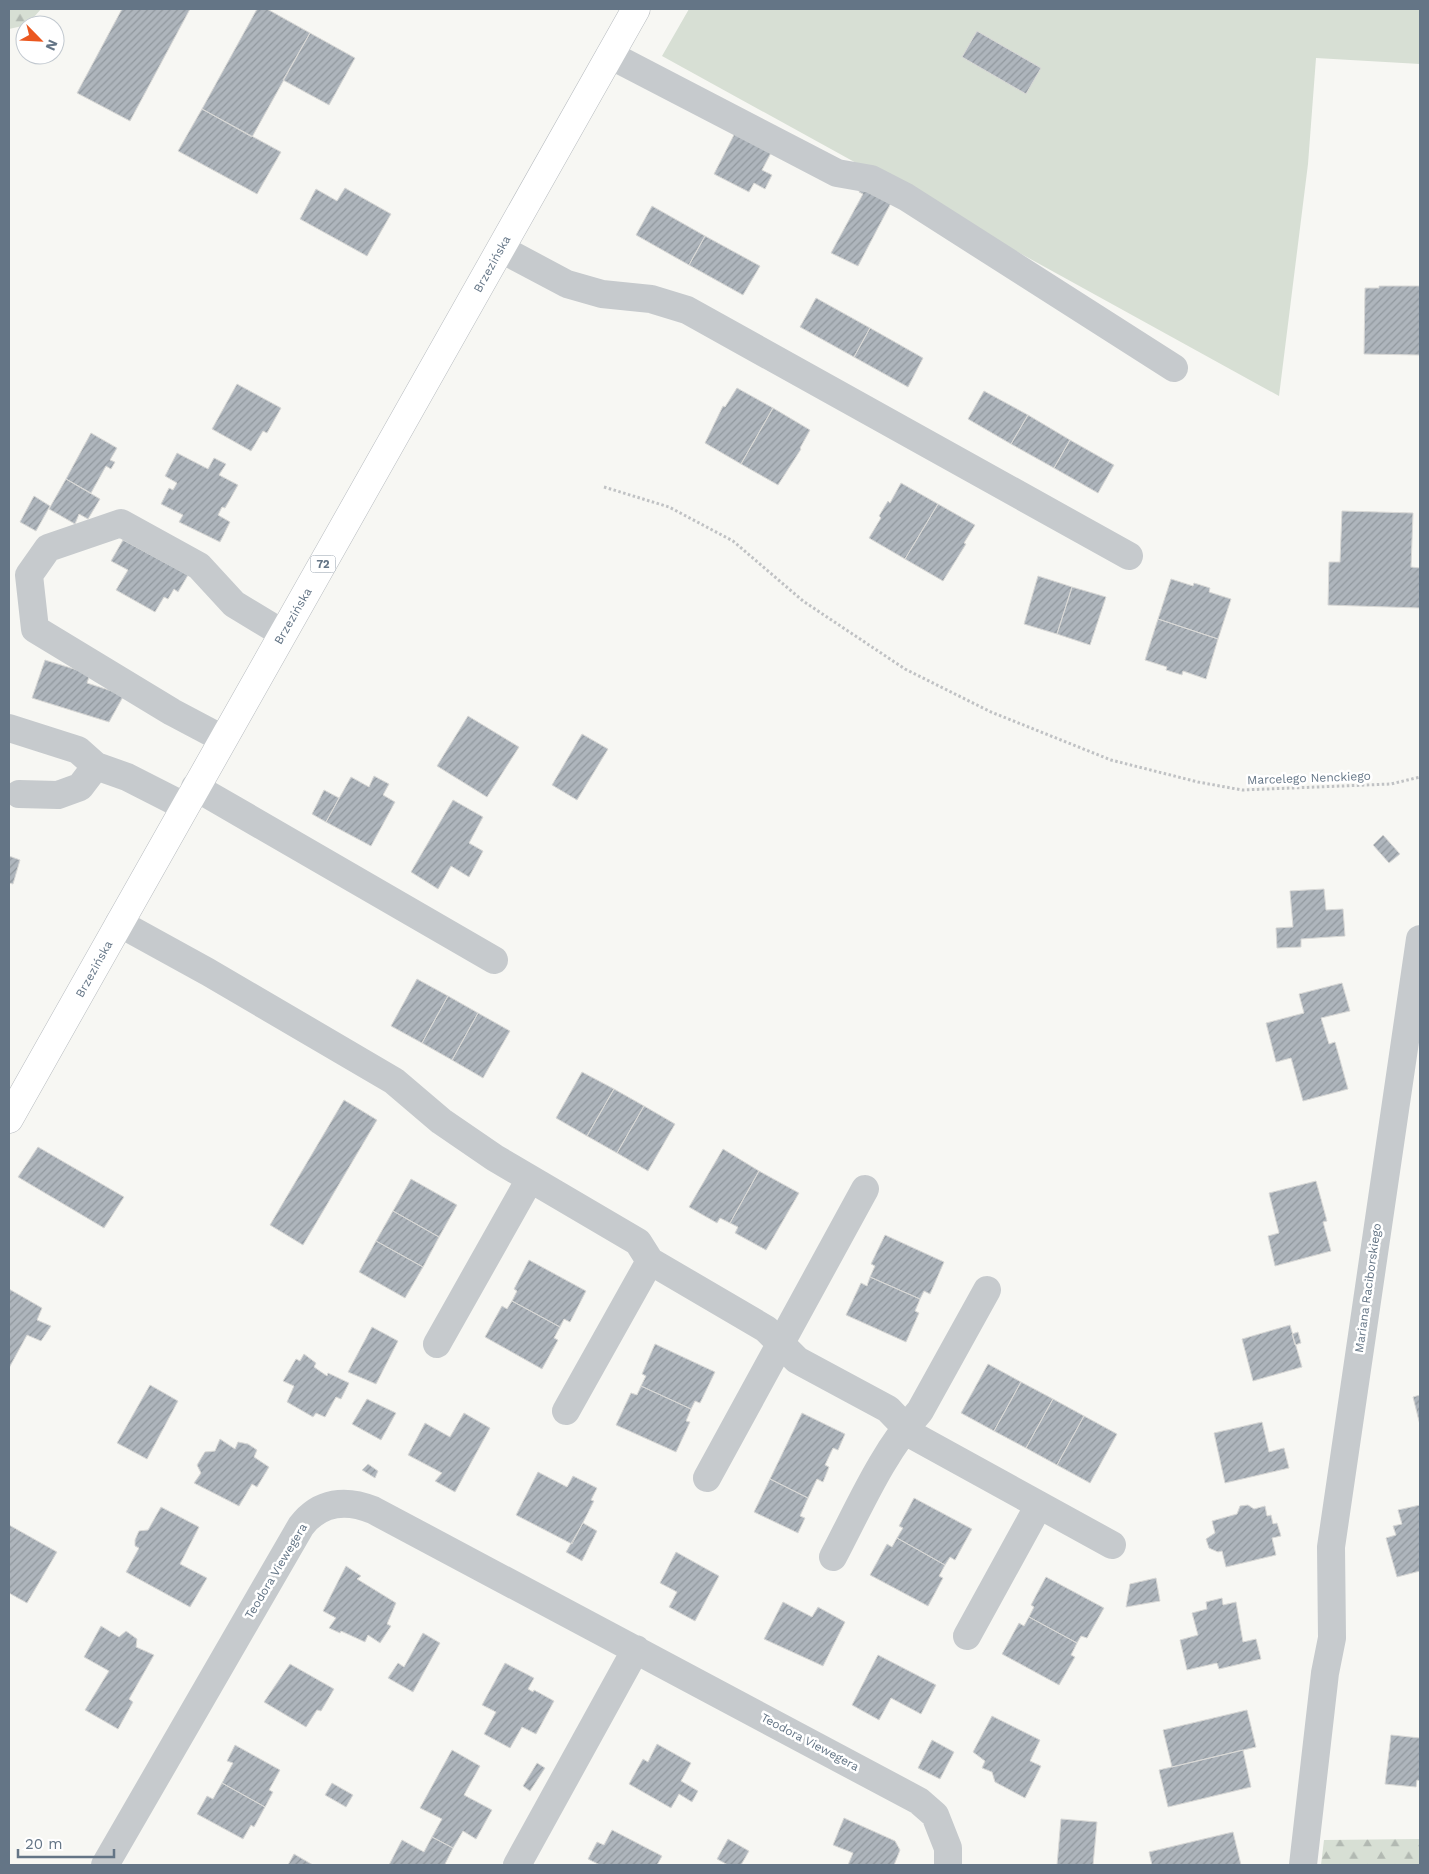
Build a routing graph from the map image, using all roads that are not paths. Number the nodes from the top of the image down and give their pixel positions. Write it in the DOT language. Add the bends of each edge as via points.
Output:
graph roads {
  1 [pos="636,9"];
  2 [pos="610,55"];
  3 [pos="501,249"];
  4 [pos="1174,368"];
  5 [pos="1129,556"];
  6 [pos="282,633"];
  7 [pos="9,728"];
  8 [pos="222,739"];
  9 [pos="96,766"];
  10 [pos="18,794"];
  11 [pos="190,797"];
  12 [pos="119,923"];
  13 [pos="1420,939"];
  14 [pos="494,960"];
  15 [pos="9,1120"];
  16 [pos="530,1179"];
  17 [pos="865,1190"];
  18 [pos="650,1261"];
  19 [pos="986,1290"];
  20 [pos="780,1343"];
  21 [pos="438,1344"];
  22 [pos="566,1411"];
  23 [pos="905,1427"];
  24 [pos="707,1478"];
  25 [pos="1039,1505"];
  26 [pos="1112,1545"];
  27 [pos="833,1558"];
  28 [pos="967,1636"];
  29 [pos="636,1649"];
  30 [pos="105,1865"];
  31 [pos="517,1865"];
  32 [pos="948,1865"];
  33 [pos="1303,1865"];
  1 -- 2 [label="main road, Brzezińska / 72"];
  2 -- 3 [label="main road, Brzezińska / 72"];
  2 -- 4 [label="street" via="837,173 871,179 906,196"];
  3 -- 5 [label="street" via="567,284 602,294 651,299 687,310"];
  3 -- 6 [label="main road, Brzezińska / 72"];
  6 -- 8 [label="main road, Brzezińska / 72"];
  6 -- 8 [label="street" via="234,604 199,566 121,523 48,548 29,575 35,629"];
  7 -- 9 [label="street" via="78,750"];
  8 -- 11 [label="main road, Brzezińska / 72"];
  9 -- 10 [label="street" via="80,787 58,795"];
  9 -- 11 [label="street"];
  11 -- 12 [label="main road, Brzezińska / 72"];
  11 -- 14 [label="street"];
  12 -- 15 [label="main road, Brzezińska / 72"];
  12 -- 16 [label="street" via="394,1081 441,1121"];
  13 -- 33 [label="street, Mariana Raciborskiego" via="1331,1547 1332,1638 1325,1673"];
  16 -- 18 [label="street" via="638,1242"];
  16 -- 21 [label="street"];
  17 -- 20 [label="street"];
  18 -- 20 [label="street" via="766,1329"];
  18 -- 22 [label="street"];
  19 -- 23 [label="street" via="920,1411"];
  20 -- 23 [label="street" via="797,1360 888,1409"];
  20 -- 24 [label="street"];
  23 -- 25 [label="street" via="914,1436"];
  23 -- 27 [label="street"];
  25 -- 26 [label="street"];
  25 -- 28 [label="street"];
  29 -- 30 [label="street, Teodora Viewegera" via="373,1510 346,1503 319,1508 301,1526"];
  29 -- 31 [label="street"];
  29 -- 32 [label="street, Teodora Viewegera" via="919,1801 935,1815 948,1848"];
}
